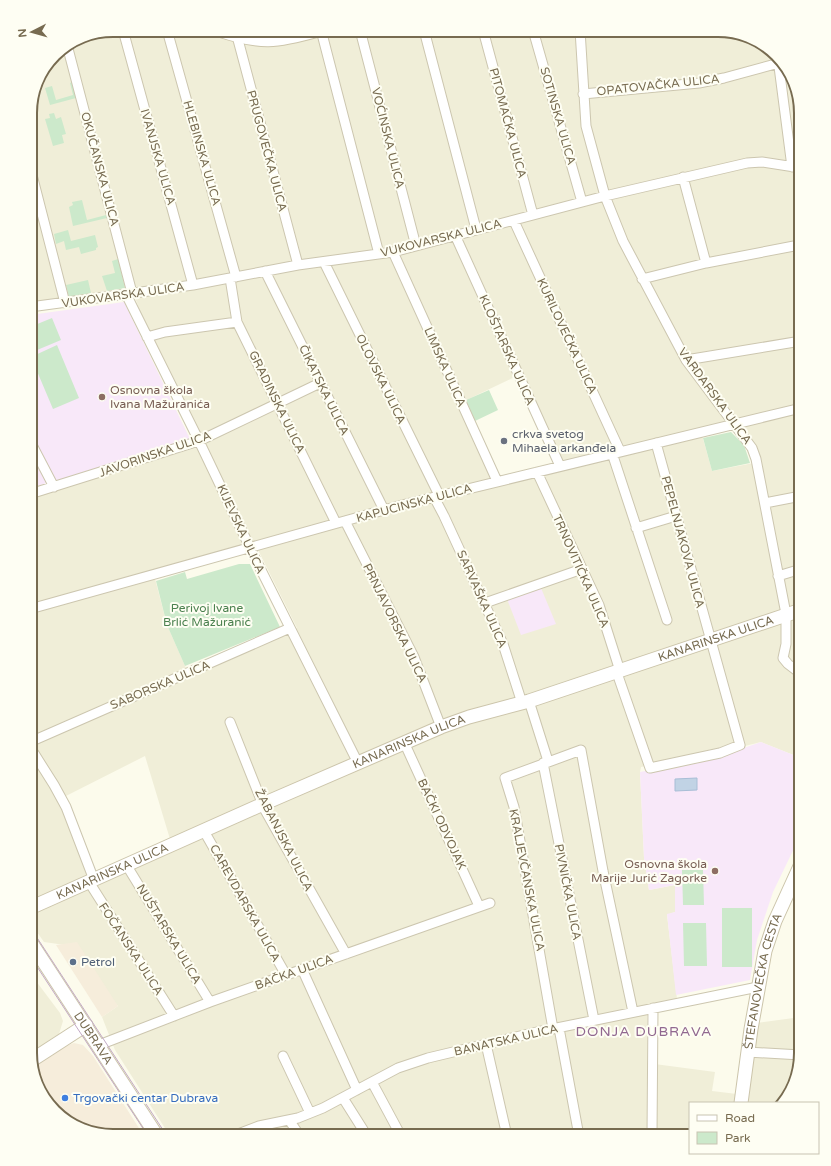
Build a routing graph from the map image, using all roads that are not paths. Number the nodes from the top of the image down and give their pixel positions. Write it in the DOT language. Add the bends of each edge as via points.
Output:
graph roads {
  1 [pos="124,37"];
  2 [pos="169,37"];
  3 [pos="237,37"];
  4 [pos="243,37"];
  5 [pos="275,37"];
  6 [pos="323,37"];
  7 [pos="362,37"];
  8 [pos="426,37"];
  9 [pos="485,37"];
  10 [pos="535,37"];
  11 [pos="580,37"];
  12 [pos="70,51"];
  13 [pos="774,62"];
  14 [pos="779,69"];
  15 [pos="583,94"];
  16 [pos="794,155"];
  17 [pos="794,167"];
  18 [pos="683,177"];
  19 [pos="37,194"];
  20 [pos="605,196"];
  21 [pos="582,202"];
  22 [pos="533,215"];
  23 [pos="514,221"];
  24 [pos="476,229"];
  25 [pos="455,235"];
  26 [pos="416,246"];
  27 [pos="794,246"];
  28 [pos="393,252"];
  29 [pos="379,254"];
  30 [pos="324,262"];
  31 [pos="706,263"];
  32 [pos="298,265"];
  33 [pos="265,271"];
  34 [pos="233,277"];
  35 [pos="642,279"];
  36 [pos="193,285"];
  37 [pos="129,294"];
  38 [pos="65,303"];
  39 [pos="37,306"];
  40 [pos="237,322"];
  41 [pos="147,337"];
  42 [pos="794,342"];
  43 [pos="686,360"];
  44 [pos="320,383"];
  45 [pos="278,402"];
  46 [pos="794,410"];
  47 [pos="733,424"];
  48 [pos="200,441"];
  49 [pos="656,443"];
  50 [pos="616,452"];
  51 [pos="37,454"];
  52 [pos="560,466"];
  53 [pos="537,472"];
  54 [pos="498,481"];
  55 [pos="54,487"];
  56 [pos="37,492"];
  57 [pos="436,496"];
  58 [pos="794,497"];
  59 [pos="765,503"];
  60 [pos="384,510"];
  61 [pos="676,516"];
  62 [pos="341,522"];
  63 [pos="636,528"];
  64 [pos="250,548"];
  65 [pos="582,569"];
  66 [pos="794,571"];
  67 [pos="778,576"];
  68 [pos="485,603"];
  69 [pos="37,607"];
  70 [pos="794,612"];
  71 [pos="786,614"];
  72 [pos="667,620"];
  73 [pos="290,628"];
  74 [pos="711,640"];
  75 [pos="794,669"];
  76 [pos="619,672"];
  77 [pos="526,702"];
  78 [pos="230,722"];
  79 [pos="441,727"];
  80 [pos="37,739"];
  81 [pos="404,742"];
  82 [pos="37,758"];
  83 [pos="545,762"];
  84 [pos="358,763"];
  85 [pos="650,768"];
  86 [pos="263,804"];
  87 [pos="204,831"];
  88 [pos="127,866"];
  89 [pos="794,880"];
  90 [pos="92,881"];
  91 [pos="490,902"];
  92 [pos="37,905"];
  93 [pos="479,906"];
  94 [pos="37,951"];
  95 [pos="346,954"];
  96 [pos="302,969"];
  97 [pos="286,975"];
  98 [pos="758,987"];
  99 [pos="210,1002"];
  100 [pos="653,1008"];
  101 [pos="633,1012"];
  102 [pos="174,1016"];
  103 [pos="594,1020"];
  104 [pos="86,1025"];
  105 [pos="556,1028"];
  106 [pos="486,1044"];
  107 [pos="99,1045"];
  108 [pos="748,1052"];
  109 [pos="794,1055"];
  110 [pos="283,1056"];
  111 [pos="37,1057"];
  112 [pos="372,1082"];
  113 [pos="357,1090"];
  114 [pos="343,1098"];
  115 [pos="741,1102"];
  116 [pos="310,1113"];
  117 [pos="289,1120"];
  118 [pos="259,1126"];
  119 [pos="153,1129"];
  120 [pos="251,1129"];
  121 [pos="261,1129"];
  122 [pos="295,1129"];
  123 [pos="362,1129"];
  124 [pos="397,1129"];
  125 [pos="505,1129"];
  126 [pos="578,1129"];
  127 [pos="652,1129"];
  1 -- 36 [label="street, IVANJSKA ULICA"];
  2 -- 34 [label="street, HLEBINSKA ULICA"];
  3 -- 32 [label="street, PRUGOVEČKA ULICA"];
  4 -- 5 [label="street" via="261,40"];
  6 -- 29 [label="street"];
  7 -- 26 [label="street, VOĆINSKA ULICA"];
  8 -- 24 [label="street"];
  9 -- 22 [label="street, PITOMAČKA ULICA"];
  10 -- 21 [label="street, SOTINSKA ULICA"];
  11 -- 15 [label="street, VARDARSKA ULICA"];
  12 -- 37 [label="street, OKUČANSKA ULICA"];
  13 -- 15 [label="street, OPATOVAČKA ULICA" via="699,83"];
  14 -- 16 [label="street"];
  15 -- 20 [label="street, VARDARSKA ULICA" via="586,126"];
  17 -- 18 [label="street, VUKOVARSKA ULICA" via="762,162 747,163"];
  18 -- 20 [label="street, VUKOVARSKA ULICA"];
  18 -- 31 [label="street"];
  19 -- 38 [label="street"];
  20 -- 21 [label="street, VUKOVARSKA ULICA"];
  20 -- 35 [label="street, VARDARSKA ULICA"];
  21 -- 22 [label="street, VUKOVARSKA ULICA"];
  22 -- 23 [label="street, VUKOVARSKA ULICA"];
  23 -- 24 [label="street, VUKOVARSKA ULICA"];
  23 -- 50 [label="street, KURILOVEČKA ULICA"];
  24 -- 25 [label="street, VUKOVARSKA ULICA"];
  25 -- 26 [label="street, VUKOVARSKA ULICA"];
  25 -- 52 [label="street, KLOŠTARSKA ULICA"];
  26 -- 28 [label="street, VUKOVARSKA ULICA"];
  27 -- 31 [label="street"];
  28 -- 29 [label="street, VUKOVARSKA ULICA"];
  28 -- 54 [label="street, LIMSKA ULICA"];
  29 -- 30 [label="street, VUKOVARSKA ULICA"];
  30 -- 32 [label="street, VUKOVARSKA ULICA"];
  30 -- 57 [label="street, OLOVSKA ULICA"];
  31 -- 35 [label="street"];
  32 -- 33 [label="street, VUKOVARSKA ULICA"];
  33 -- 34 [label="street, VUKOVARSKA ULICA"];
  33 -- 44 [label="street, ČIKATSKA ULICA"];
  34 -- 36 [label="street, VUKOVARSKA ULICA"];
  34 -- 40 [label="street, GRADINSKA ULICA"];
  35 -- 43 [label="street, VARDARSKA ULICA"];
  36 -- 37 [label="street, VUKOVARSKA ULICA"];
  37 -- 38 [label="street, VUKOVARSKA ULICA"];
  37 -- 41 [label="street, KIJEVSKA ULICA"];
  38 -- 39 [label="street, VUKOVARSKA ULICA"];
  40 -- 41 [label="street"];
  40 -- 45 [label="street, GRADINSKA ULICA"];
  41 -- 48 [label="street, KIJEVSKA ULICA"];
  42 -- 43 [label="street"];
  43 -- 47 [label="street, VARDARSKA ULICA"];
  44 -- 45 [label="street, JAVORINSKA ULICA"];
  44 -- 60 [label="street, ČIKATSKA ULICA"];
  45 -- 48 [label="street, JAVORINSKA ULICA"];
  45 -- 62 [label="street, GRADINSKA ULICA"];
  46 -- 47 [label="street, KAPUCINSKA ULICA"];
  47 -- 49 [label="street, KAPUCINSKA ULICA"];
  47 -- 59 [label="street, VARDARSKA ULICA" via="752,448"];
  48 -- 55 [label="street, JAVORINSKA ULICA"];
  48 -- 64 [label="street, KIJEVSKA ULICA"];
  49 -- 50 [label="street, KAPUCINSKA ULICA"];
  49 -- 61 [label="street, PEPELNJAKOVA ULICA"];
  50 -- 52 [label="street, KAPUCINSKA ULICA"];
  50 -- 63 [label="street, KURILOVEČKA ULICA"];
  51 -- 55 [label="street"];
  52 -- 53 [label="street, KAPUCINSKA ULICA"];
  53 -- 54 [label="street, KAPUCINSKA ULICA"];
  53 -- 65 [label="street, TRNOVITIČKA ULICA"];
  54 -- 57 [label="street, KAPUCINSKA ULICA"];
  55 -- 56 [label="street, JAVORINSKA ULICA"];
  57 -- 60 [label="street, KAPUCINSKA ULICA"];
  57 -- 68 [label="street, SARVAŠKA ULICA"];
  58 -- 59 [label="street"];
  59 -- 67 [label="street, VARDARSKA ULICA"];
  60 -- 62 [label="street, KAPUCINSKA ULICA"];
  61 -- 63 [label="street"];
  61 -- 74 [label="street, PEPELNJAKOVA ULICA"];
  62 -- 64 [label="street, KAPUCINSKA ULICA"];
  62 -- 79 [label="street, PRNJAVORSKA ULICA" via="414,657"];
  63 -- 72 [label="street, KURILOVEČKA ULICA"];
  64 -- 69 [label="street, KAPUCINSKA ULICA"];
  64 -- 73 [label="street, KIJEVSKA ULICA"];
  65 -- 68 [label="street"];
  65 -- 76 [label="street, TRNOVITIČKA ULICA" via="598,605"];
  66 -- 67 [label="street"];
  67 -- 71 [label="street, VARDARSKA ULICA"];
  68 -- 77 [label="street, SARVAŠKA ULICA"];
  70 -- 71 [label="street, KANARINSKA ULICA"];
  71 -- 74 [label="street, KANARINSKA ULICA"];
  71 -- 75 [label="street, VARDARSKA ULICA" via="784,658"];
  73 -- 80 [label="street, SABORSKA ULICA"];
  73 -- 84 [label="street, KIJEVSKA ULICA"];
  74 -- 76 [label="street, KANARINSKA ULICA"];
  74 -- 85 [label="street, PEPELNJAKOVA ULICA" via="740,745 720,753"];
  76 -- 77 [label="street, KANARINSKA ULICA"];
  76 -- 85 [label="street, TRNOVITIČKA ULICA"];
  77 -- 79 [label="street, KANARINSKA ULICA"];
  77 -- 83 [label="street, PIVNIČKA ULICA"];
  78 -- 86 [label="street, ŽABANJSKA ULICA"];
  79 -- 81 [label="street, KANARINSKA ULICA"];
  81 -- 84 [label="street, KANARINSKA ULICA"];
  81 -- 93 [label="street, BAČKI ODVOJAK"];
  82 -- 90 [label="street, FOČANSKA ULICA" via="66,807"];
  83 -- 101 [label="street" via="581,750"];
  83 -- 103 [label="street, PIVNIČKA ULICA"];
  83 -- 105 [label="street, KRALJEVČANSKA ULICA" via="505,778 514,807"];
  84 -- 86 [label="street, KANARINSKA ULICA"];
  86 -- 87 [label="street, KANARINSKA ULICA"];
  86 -- 95 [label="street, ŽABANJSKA ULICA"];
  87 -- 88 [label="street, KANARINSKA ULICA"];
  87 -- 97 [label="street, CAREVDARSKA ULICA"];
  88 -- 90 [label="street, KANARINSKA ULICA"];
  88 -- 99 [label="street, NUŠTARSKA ULICA"];
  89 -- 98 [label="street, ŠTEFANOVEČKA CESTA" via="770,935"];
  90 -- 92 [label="street, KANARINSKA ULICA"];
  90 -- 102 [label="street, FOČANSKA ULICA"];
  91 -- 93 [label="street, BAČKA ULICA"];
  93 -- 95 [label="street, BAČKA ULICA"];
  94 -- 104 [label="street, DUBRAVA"];
  95 -- 96 [label="street, BAČKA ULICA"];
  96 -- 97 [label="street, BAČKA ULICA"];
  96 -- 113 [label="street"];
  97 -- 99 [label="street, BAČKA ULICA"];
  98 -- 100 [label="street, BANATSKA ULICA"];
  98 -- 108 [label="street, ŠTEFANOVEČKA CESTA"];
  99 -- 102 [label="street, BAČKA ULICA"];
  100 -- 101 [label="street, BANATSKA ULICA"];
  100 -- 127 [label="street"];
  101 -- 103 [label="street, BANATSKA ULICA"];
  102 -- 107 [label="street, BAČKA ULICA"];
  103 -- 105 [label="street, BANATSKA ULICA"];
  104 -- 107 [label="street, DUBRAVA"];
  104 -- 111 [label="street"];
  105 -- 106 [label="street, BANATSKA ULICA"];
  105 -- 126 [label="street, KRALJEVČANSKA ULICA"];
  106 -- 112 [label="street, BANATSKA ULICA" via="410,1063"];
  106 -- 125 [label="street"];
  107 -- 119 [label="street, DUBRAVA"];
  108 -- 109 [label="street"];
  108 -- 115 [label="street, ŠTEFANOVEČKA CESTA"];
  110 -- 116 [label="street"];
  112 -- 113 [label="street, BANATSKA ULICA"];
  112 -- 124 [label="street"];
  113 -- 114 [label="street, BANATSKA ULICA"];
  114 -- 116 [label="street, BANATSKA ULICA"];
  114 -- 123 [label="street"];
  116 -- 117 [label="street, BANATSKA ULICA"];
  117 -- 118 [label="street, BANATSKA ULICA"];
  117 -- 122 [label="street"];
  118 -- 120 [label="street, BANATSKA ULICA"];
  118 -- 121 [label="street"];
}
